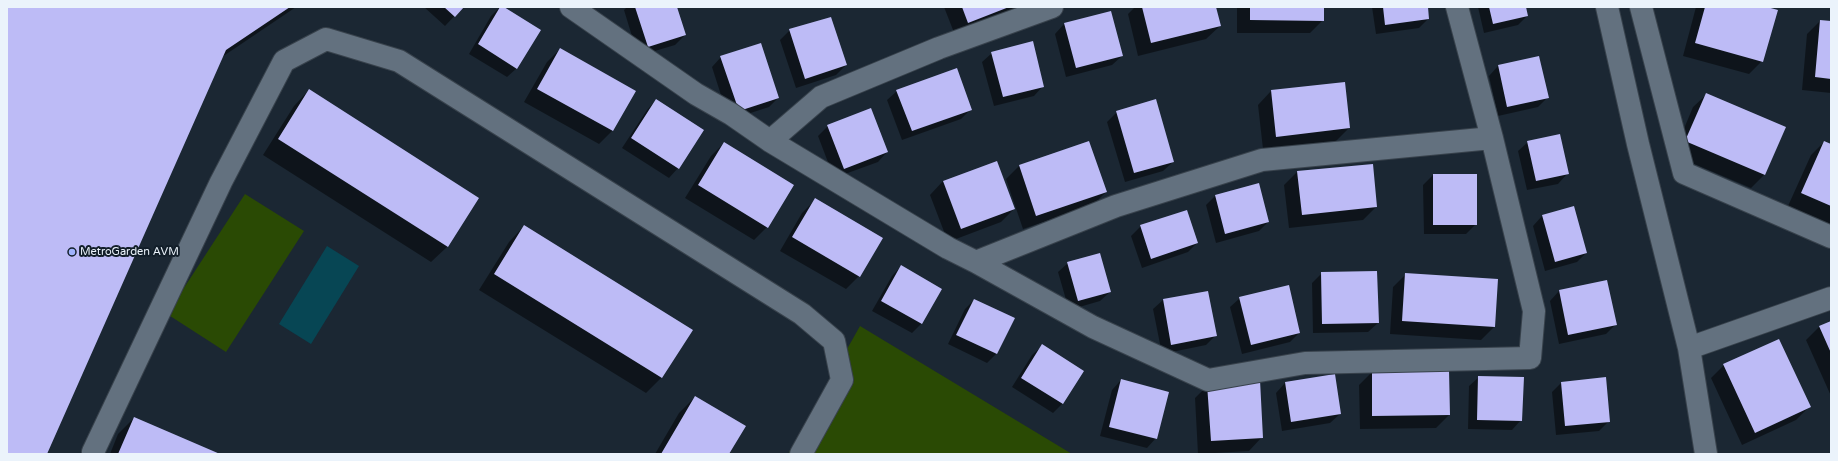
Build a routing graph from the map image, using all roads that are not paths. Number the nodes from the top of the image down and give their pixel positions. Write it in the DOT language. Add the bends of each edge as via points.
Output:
graph roads {
  1 [pos="571,7"];
  2 [pos="1052,7"];
  3 [pos="1457,7"];
  4 [pos="1606,7"];
  5 [pos="1641,7"];
  6 [pos="1492,138"];
  7 [pos="770,141"];
  8 [pos="1831,237"];
  9 [pos="976,262"];
  10 [pos="1831,298"];
  11 [pos="1689,348"];
  12 [pos="94,454"];
  13 [pos="801,454"];
  14 [pos="1706,454"];
  1 -- 7 [label="street" via="696,94"];
  2 -- 7 [label="street" via="939,48 821,97"];
  3 -- 6 [label="street"];
  4 -- 11 [label="street"];
  5 -- 8 [label="street" via="1684,173"];
  6 -- 9 [label="street" via="1262,160 1116,206"];
  6 -- 9 [label="street" via="1534,311 1530,358 1305,363 1208,380 1093,327"];
  7 -- 9 [label="street" via="948,248"];
  10 -- 11 [label="street"];
  11 -- 14 [label="street"];
  12 -- 13 [label="street" via="221,182 284,61 326,39 399,61 802,314 834,340 842,380"];
}
